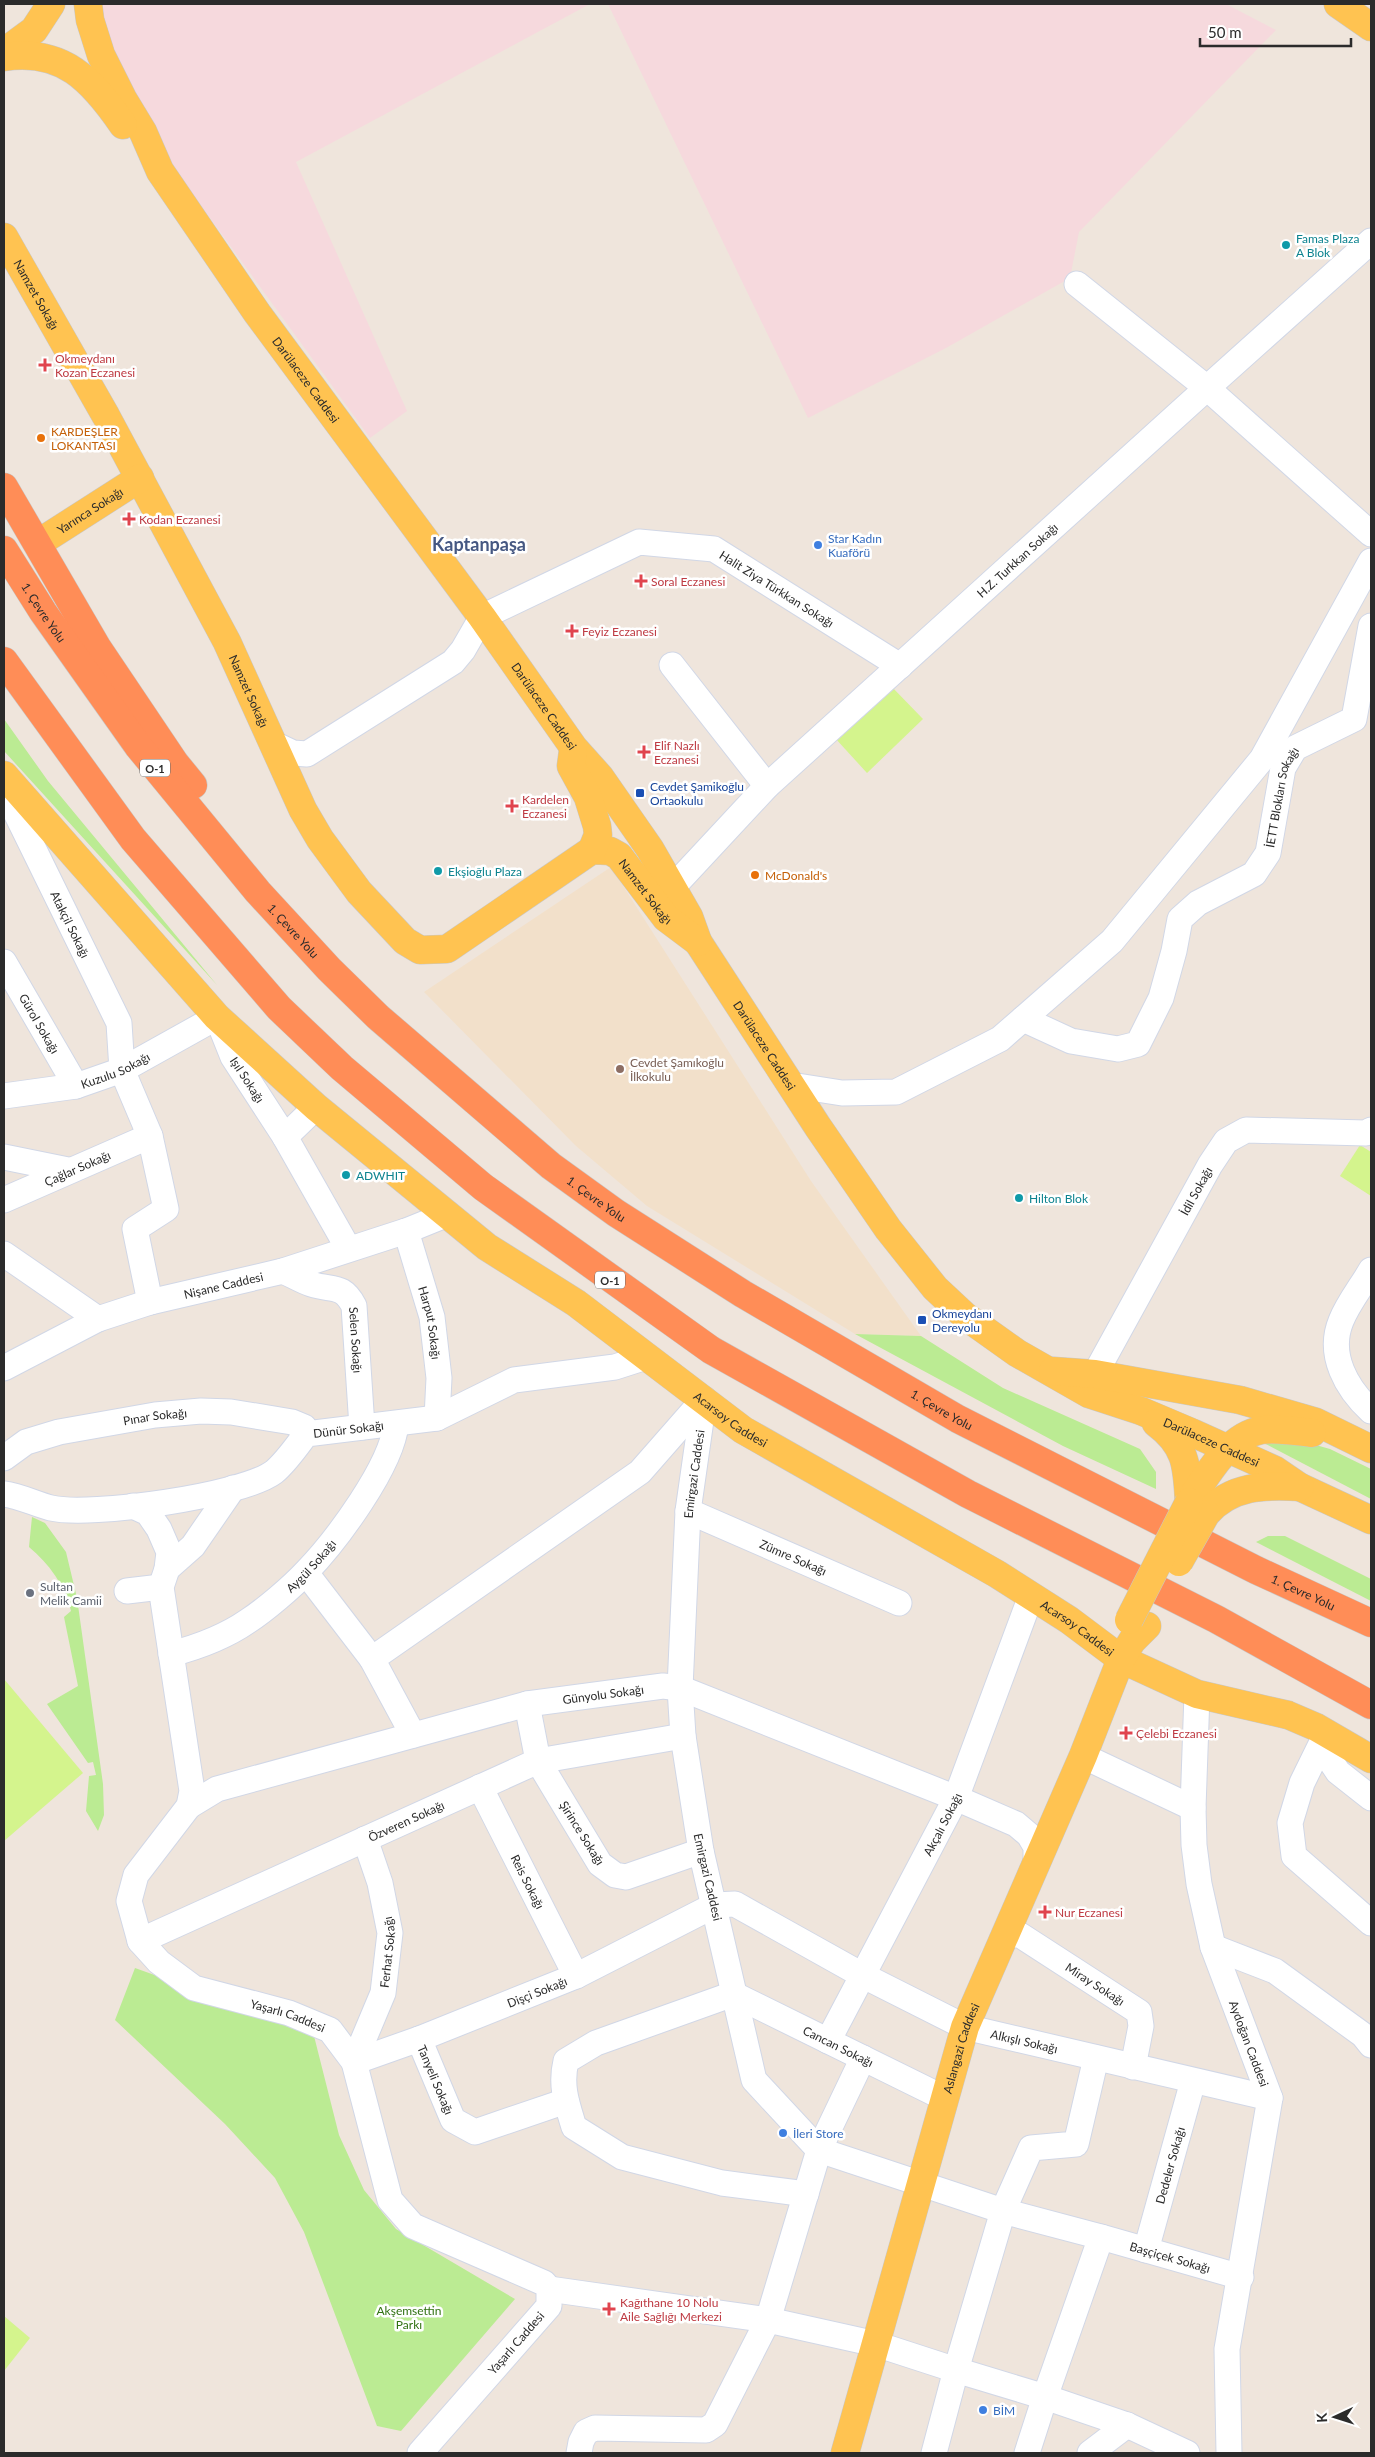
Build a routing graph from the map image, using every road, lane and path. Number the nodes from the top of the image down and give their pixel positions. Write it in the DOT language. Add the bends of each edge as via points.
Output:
graph roads {
  1 [pos="51,4"];
  2 [pos="88,4"];
  3 [pos="1338,4"];
  4 [pos="1371,27"];
  5 [pos="4,52"];
  6 [pos="4,57"];
  7 [pos="160,171"];
  8 [pos="4,237"];
  9 [pos="1371,241"];
  10 [pos="1077,284"];
  11 [pos="1208,388"];
  12 [pos="140,478"];
  13 [pos="4,488"];
  14 [pos="1371,534"];
  15 [pos="40,542"];
  16 [pos="4,550"];
  17 [pos="1370,565"];
  18 [pos="482,617"];
  19 [pos="1371,626"];
  20 [pos="4,661"];
  21 [pos="672,665"];
  22 [pos="900,666"];
  23 [pos="274,744"];
  24 [pos="574,748"];
  25 [pos="4,775"];
  26 [pos="4,780"];
  27 [pos="767,786"];
  28 [pos="592,850"];
  29 [pos="673,887"];
  30 [pos="698,942"];
  31 [pos="4,962"];
  32 [pos="329,969"];
  33 [pos="217,1017"];
  34 [pos="1023,1019"];
  35 [pos="122,1070"];
  36 [pos="791,1085"];
  37 [pos="76,1086"];
  38 [pos="4,1096"];
  39 [pos="316,1107"];
  40 [pos="1371,1130"];
  41 [pos="150,1136"];
  42 [pos="285,1137"];
  43 [pos="4,1157"];
  44 [pos="68,1170"];
  45 [pos="4,1200"];
  46 [pos="448,1214"];
  47 [pos="406,1231"];
  48 [pos="348,1248"];
  49 [pos="4,1254"];
  50 [pos="1371,1270"];
  51 [pos="283,1271"];
  52 [pos="150,1302"];
  53 [pos="98,1319"];
  54 [pos="646,1357"];
  55 [pos="4,1368"];
  56 [pos="1092,1384"];
  57 [pos="704,1399"];
  58 [pos="1141,1411"];
  59 [pos="1371,1411"];
  60 [pos="437,1418"];
  61 [pos="396,1424"];
  62 [pos="362,1427"];
  63 [pos="306,1434"];
  64 [pos="1346,1438"];
  65 [pos="1228,1450"];
  66 [pos="1371,1450"];
  67 [pos="4,1458"];
  68 [pos="1300,1487"];
  69 [pos="233,1488"];
  70 [pos="4,1494"];
  71 [pos="133,1506"];
  72 [pos="1198,1508"];
  73 [pos="688,1512"];
  74 [pos="1371,1520"];
  75 [pos="306,1573"];
  76 [pos="164,1578"];
  77 [pos="1033,1590"];
  78 [pos="127,1591"];
  79 [pos="899,1604"];
  80 [pos="1371,1623"];
  81 [pos="1132,1636"];
  82 [pos="171,1654"];
  83 [pos="372,1658"];
  84 [pos="680,1688"];
  85 [pos="1197,1694"];
  86 [pos="527,1704"];
  87 [pos="1371,1705"];
  88 [pos="1330,1728"];
  89 [pos="413,1734"];
  90 [pos="683,1736"];
  91 [pos="1371,1746"];
  92 [pos="1083,1756"];
  93 [pos="1371,1759"];
  94 [pos="538,1760"];
  95 [pos="480,1787"];
  96 [pos="956,1798"];
  97 [pos="1371,1798"];
  98 [pos="189,1806"];
  99 [pos="1193,1808"];
  100 [pos="365,1839"];
  101 [pos="700,1851"];
  102 [pos="1036,1859"];
  103 [pos="715,1905"];
  104 [pos="1371,1923"];
  105 [pos="140,1940"];
  106 [pos="1002,1940"];
  107 [pos="1213,1947"];
  108 [pos="862,1975"];
  109 [pos="576,1976"];
  110 [pos="733,1994"];
  111 [pos="965,2028"];
  112 [pos="419,2039"];
  113 [pos="828,2041"];
  114 [pos="1371,2045"];
  115 [pos="863,2058"];
  116 [pos="1096,2058"];
  117 [pos="354,2062"];
  118 [pos="1133,2066"];
  119 [pos="1193,2081"];
  120 [pos="944,2098"];
  121 [pos="1270,2098"];
  122 [pos="566,2101"];
  123 [pos="819,2150"];
  124 [pos="920,2185"];
  125 [pos="806,2194"];
  126 [pos="1003,2211"];
  127 [pos="1102,2237"];
  128 [pos="1146,2250"];
  129 [pos="1241,2277"];
  130 [pos="549,2289"];
  131 [pos="768,2320"];
  132 [pos="876,2344"];
  133 [pos="956,2370"];
  134 [pos="1046,2397"];
  135 [pos="1127,2425"];
  136 [pos="420,2453"];
  137 [pos="579,2453"];
  138 [pos="845,2453"];
  139 [pos="934,2453"];
  140 [pos="1027,2453"];
  141 [pos="1090,2453"];
  142 [pos="1187,2453"];
  143 [pos="1229,2453"];
  1 -- 5 [label="main road" via="34,30"];
  2 -- 7 [label="main road, Darülaceze Caddesi" via="101,54"];
  3 -- 4 [label="main road"];
  6 -- 7 [label="main road" via="29,55 66,64 108,103 135,145"];
  7 -- 18 [label="main road, Darülaceze Caddesi" via="257,313"];
  8 -- 12 [label="main road, Namzet Sokağı"];
  9 -- 11 [label="street, H.Z. Turkkan Sokağı"];
  10 -- 11 [label="street"];
  11 -- 14 [label="street"];
  11 -- 22 [label="street, H.Z. Turkkan Sokağı"];
  12 -- 15 [label="main road, Yarınca Sokağı"];
  12 -- 23 [label="main road, Namzet Sokağı" via="226,642"];
  13 -- 32 [label="highway" via="97,647 154,732 247,851"];
  16 -- 32 [label="highway, 1. Çevre Yolu / O-1" via="43,612 138,746 258,892"];
  17 -- 34 [label="street" via="1262,759 1112,941"];
  18 -- 22 [label="street, Halit Ziya Türkkan Sokağı" via="639,542 714,549"];
  18 -- 23 [label="street" via="453,662 334,738 307,754 293,753"];
  18 -- 24 [label="main road, Darülaceze Caddesi"];
  19 -- 34 [label="street, İETT Blokları Sokağı" via="1354,720 1296,748 1291,755 1283,768 1268,853 1254,874 1198,903 1180,919 1161,998 1138,1044 1118,1049 1071,1041"];
  20 -- 87 [label="highway, O-1" via="133,839 279,1008 342,1068 483,1187 651,1308 734,1363 976,1499 1216,1619"];
  21 -- 27 [label="street"];
  22 -- 27 [label="street, H.Z. Turkkan Sokağı"];
  23 -- 28 [label="main road, Namzet Sokağı" via="303,810 320,839 359,892 405,941 420,950 447,949 458,943"];
  24 -- 28 [label="main road" via="571,766 588,797 597,826 598,835"];
  24 -- 29 [label="main road, Darülaceze Caddesi" via="600,777"];
  25 -- 33 [label="main road, Acarsoy Caddesi"];
  26 -- 35 [label="street, Atakçil Sokağı" via="16,812 119,1023"];
  27 -- 29 [label="street, H.Z. Turkkan Sokağı"];
  28 -- 30 [label="main road, Namzet Sokağı" via="610,851 619,856 666,918"];
  29 -- 30 [label="main road, Darülaceze Caddesi"];
  30 -- 36 [label="main road, Darülaceze Caddesi"];
  31 -- 37 [label="street, Gürol Sokağı"];
  32 -- 80 [label="highway, 1. Çevre Yolu / O-1" via="378,1017 551,1166 616,1213 743,1294 958,1419 1256,1570"];
  33 -- 35 [label="street, Kuzulu Sokağı"];
  33 -- 39 [label="main road, Acarsoy Caddesi"];
  33 -- 42 [label="street, Işıl Sokağı" via="233,1057"];
  34 -- 36 [label="street" via="1000,1040 896,1092 842,1093"];
  35 -- 37 [label="street, Kuzulu Sokağı"];
  35 -- 41 [label="street, Atakçil Sokağı"];
  36 -- 56 [label="main road, Darülaceze Caddesi" via="888,1229 935,1288 995,1339 1049,1371"];
  37 -- 38 [label="street, Kuzulu Sokağı"];
  39 -- 42 [label="street"];
  39 -- 46 [label="main road, Acarsoy Caddesi"];
  40 -- 56 [label="street, İdil Sokağı" via="1366,1133 1246,1130 1226,1141"];
  41 -- 44 [label="street, Çağlar Sokağı"];
  41 -- 52 [label="street, Atakçil Sokağı" via="166,1208 135,1229"];
  42 -- 48 [label="street, Işıl Sokağı"];
  43 -- 44 [label="street"];
  44 -- 45 [label="street, Çağlar Sokağı"];
  46 -- 47 [label="street, Nişane Caddesi"];
  46 -- 54 [label="main road, Acarsoy Caddesi" via="487,1247 576,1303"];
  47 -- 48 [label="street, Nişane Caddesi"];
  47 -- 60 [label="street, Harput Sokağı" via="432,1317 440,1378"];
  48 -- 51 [label="street, Nişane Caddesi"];
  49 -- 53 [label="street"];
  50 -- 59 [label="street" via="1340,1321 1336,1347 1348,1386"];
  51 -- 52 [label="street, Nişane Caddesi"];
  51 -- 62 [label="street, Selen Sokağı" via="313,1285 334,1287 348,1294 354,1306"];
  52 -- 53 [label="street, Nişane Caddesi"];
  53 -- 55 [label="street, Nişane Caddesi"];
  54 -- 57 [label="main road, Acarsoy Caddesi"];
  54 -- 60 [label="street, Dünür Sokağı" via="615,1367 514,1380"];
  56 -- 58 [label="main road, Darülaceze Caddesi"];
  56 -- 64 [label="main road, Darülaceze Caddesi" via="1240,1400 1316,1422"];
  57 -- 73 [label="street, Emirgazi Caddesi"];
  57 -- 77 [label="main road, Acarsoy Caddesi" via="743,1430 997,1574"];
  57 -- 83 [label="street" via="640,1472"];
  58 -- 65 [label="main road, Darülaceze Caddesi"];
  58 -- 72 [label="main road" via="1167,1431 1182,1452"];
  60 -- 61 [label="street, Dünür Sokağı"];
  61 -- 62 [label="street, Dünür Sokağı"];
  61 -- 75 [label="street, Aygül Sokağı" via="391,1448 370,1484 347,1521"];
  62 -- 63 [label="street, Dünür Sokağı"];
  63 -- 67 [label="street, Pınar Sokağı" via="304,1427 292,1422 231,1412 201,1411 155,1415 58,1432 26,1442"];
  63 -- 69 [label="street, Dünür Sokağı" via="274,1472"];
  64 -- 65 [label="main road" via="1293,1430 1260,1431 1246,1435"];
  64 -- 66 [label="main road, Darülaceze Caddesi"];
  65 -- 68 [label="main road, Darülaceze Caddesi" via="1275,1470"];
  65 -- 72 [label="main road" via="1213,1467"];
  68 -- 72 [label="main road" via="1242,1490"];
  68 -- 74 [label="main road, Darülaceze Caddesi"];
  69 -- 71 [label="street, Dünür Sokağı" via="196,1498"];
  69 -- 76 [label="street" via="193,1546"];
  70 -- 71 [label="street, Dünür Sokağı" via="52,1508 81,1510"];
  71 -- 76 [label="street" via="148,1513 169,1552"];
  72 -- 81 [label="main road, Aslangazi Caddesi, bridge"];
  73 -- 79 [label="street, Zümre Sokağı"];
  73 -- 84 [label="street, Emirgazi Caddesi"];
  75 -- 82 [label="street, Aygül Sokağı" via="248,1621 201,1646"];
  75 -- 83 [label="street"];
  76 -- 78 [label="street"];
  76 -- 82 [label="street"];
  77 -- 81 [label="main road, Acarsoy Caddesi" via="1103,1644"];
  77 -- 96 [label="street, Akçalı Sokağı"];
  81 -- 85 [label="main road, Acarsoy Caddesi" via="1182,1689"];
  81 -- 88 [label="main road, Acarsoy Caddesi" via="1180,1674 1205,1683 1295,1702"];
  81 -- 92 [label="main road, Aslangazi Caddesi"];
  82 -- 98 [label="street" via="192,1791"];
  83 -- 89 [label="street"];
  84 -- 86 [label="street, Günyolu Sokağı" via="663,1686"];
  84 -- 90 [label="street, Emirgazi Caddesi"];
  84 -- 96 [label="street, Günyolu Sokağı"];
  85 -- 88 [label="main road, Acarsoy Caddesi"];
  85 -- 99 [label="street, Aydoğan Caddesi"];
  86 -- 89 [label="street, Günyolu Sokağı"];
  86 -- 94 [label="street, Şirince Sokağı"];
  88 -- 91 [label="main road, Acarsoy Caddesi"];
  88 -- 93 [label="main road, Acarsoy Caddesi"];
  88 -- 97 [label="street" via="1330,1760 1338,1772"];
  88 -- 104 [label="street" via="1302,1783 1290,1823 1294,1856"];
  89 -- 98 [label="street, Günyolu Sokağı" via="218,1789"];
  90 -- 94 [label="street, Özveren Sokağı"];
  90 -- 101 [label="street, Emirgazi Caddesi"];
  92 -- 99 [label="street"];
  92 -- 102 [label="main road, Aslangazi Caddesi"];
  94 -- 95 [label="street, Özveren Sokağı"];
  94 -- 101 [label="street, Şirince Sokağı" via="600,1864 615,1875 626,1877"];
  95 -- 100 [label="street, Özveren Sokağı"];
  95 -- 109 [label="street, Reis Sokağı"];
  96 -- 102 [label="street, Günyolu Sokağı" via="1016,1824 1029,1835 1036,1848"];
  96 -- 108 [label="street, Akçalı Sokağı"];
  98 -- 105 [label="street, Yaşarlı Caddesi" via="136,1874 129,1901"];
  99 -- 107 [label="street, Aydoğan Caddesi" via="1199,1884"];
  100 -- 105 [label="street, Özveren Sokağı"];
  100 -- 117 [label="street, Ferhat Sokağı" via="380,1883 390,1933 383,1993"];
  101 -- 103 [label="street, Emirgazi Caddesi"];
  102 -- 106 [label="main road, Aslangazi Caddesi"];
  103 -- 108 [label="street, Alkışlı Sokağı" via="735,1904"];
  103 -- 109 [label="street, Dişçi Sokağı"];
  103 -- 110 [label="street, Emirgazi Caddesi"];
  105 -- 117 [label="street, Yaşarlı Caddesi" via="159,1962 194,1988 290,2013 330,2030"];
  106 -- 111 [label="main road, Aslangazi Caddesi"];
  106 -- 118 [label="street, Miray Sokağı" via="1020,1935 1139,2012 1141,2026"];
  107 -- 114 [label="street" via="1275,1972 1363,2035"];
  107 -- 121 [label="street, Aydoğan Caddesi"];
  108 -- 111 [label="street, Alkışlı Sokağı"];
  108 -- 113 [label="street, Akçalı Sokağı"];
  109 -- 112 [label="street, Dişçi Sokağı"];
  110 -- 113 [label="street, Cancan Sokağı"];
  110 -- 122 [label="street" via="596,2042 566,2062 562,2077"];
  110 -- 123 [label="street, Emirgazi Caddesi" via="754,2080"];
  111 -- 116 [label="street, Alkışlı Sokağı"];
  111 -- 120 [label="main road, Aslangazi Caddesi"];
  112 -- 117 [label="street, Dişçi Sokağı"];
  112 -- 122 [label="street, Tanyeli Sokağı" via="453,2120 475,2132"];
  113 -- 115 [label="street, Cancan Sokağı"];
  115 -- 120 [label="street, Cancan Sokağı"];
  115 -- 123 [label="street"];
  116 -- 118 [label="street, Alkışlı Sokağı"];
  116 -- 126 [label="street" via="1076,2144 1031,2148"];
  117 -- 130 [label="street, Yaşarlı Caddesi" via="390,2200 413,2226 544,2283"];
  118 -- 119 [label="street, Alkışlı Sokağı"];
  119 -- 121 [label="street, Alkışlı Sokağı"];
  119 -- 128 [label="street, Dedeler Sokağı"];
  120 -- 124 [label="main road, Aslangazi Caddesi"];
  121 -- 129 [label="street, Aydoğan Caddesi"];
  122 -- 125 [label="street" via="574,2127 622,2157 722,2183"];
  123 -- 124 [label="street, Başçiçek Sokağı"];
  123 -- 125 [label="street"];
  124 -- 126 [label="street, Başçiçek Sokağı"];
  124 -- 132 [label="main road, Aslangazi Caddesi"];
  125 -- 131 [label="street"];
  126 -- 127 [label="street, Başçiçek Sokağı"];
  126 -- 133 [label="street"];
  127 -- 128 [label="street, Başçiçek Sokağı"];
  127 -- 134 [label="street"];
  128 -- 129 [label="street, Başçiçek Sokağı"];
  129 -- 143 [label="street, Aydoğan Caddesi" via="1227,2348"];
  130 -- 131 [label="street"];
  130 -- 136 [label="street, Yaşarlı Caddesi" via="549,2306"];
  131 -- 132 [label="street"];
  131 -- 137 [label="street" via="715,2424 706,2430 595,2428 586,2432"];
  132 -- 133 [label="street"];
  132 -- 138 [label="main road, Aslangazi Caddesi"];
  133 -- 134 [label="street"];
  133 -- 139 [label="street"];
  134 -- 135 [label="street"];
  134 -- 140 [label="street"];
  135 -- 141 [label="street"];
  135 -- 142 [label="street"];
}
